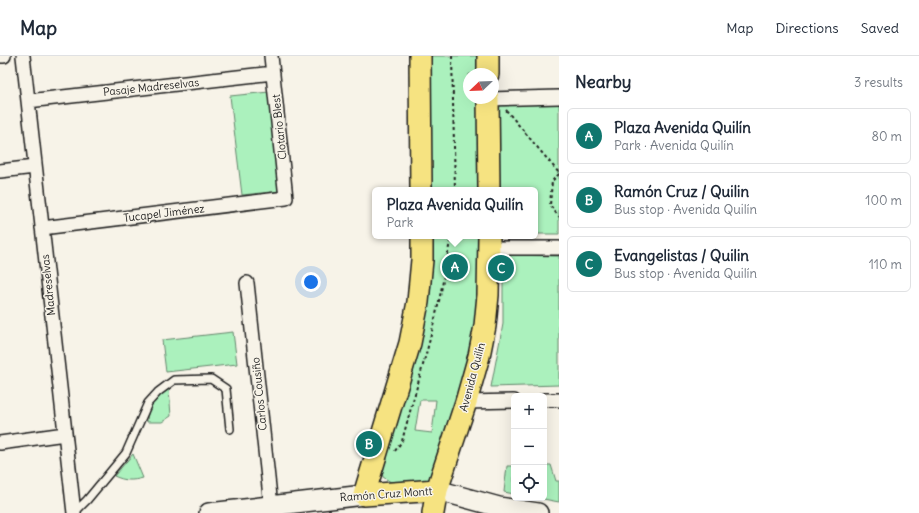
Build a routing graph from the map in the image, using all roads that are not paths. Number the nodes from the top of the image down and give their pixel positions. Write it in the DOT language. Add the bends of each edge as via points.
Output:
graph roads {
  1 [pos="0,56"];
  2 [pos="4,56"];
  3 [pos="23,56"];
  4 [pos="271,56"];
  5 [pos="420,56"];
  6 [pos="488,56"];
  7 [pos="488,68"];
  8 [pos="273,73"];
  9 [pos="559,97"];
  10 [pos="499,98"];
  11 [pos="28,101"];
  12 [pos="488,104"];
  13 [pos="35,167"];
  14 [pos="0,171"];
  15 [pos="421,187"];
  16 [pos="489,187"];
  17 [pos="286,198"];
  18 [pos="42,228"];
  19 [pos="422,239"];
  20 [pos="489,242"];
  21 [pos="559,248"];
  22 [pos="247,283"];
  23 [pos="547,400"];
  24 [pos="559,400"];
  25 [pos="511,401"];
  26 [pos="466,402"];
  27 [pos="230,429"];
  28 [pos="65,434"];
  29 [pos="0,443"];
  30 [pos="437,490"];
  31 [pos="364,495"];
  32 [pos="271,506"];
  33 [pos="245,511"];
  34 [pos="74,513"];
  35 [pos="209,513"];
  36 [pos="433,513"];
  37 [pos="538,513"];
  1 -- 2 [label="street"];
  3 -- 11 [label="street, Madreselvas"];
  4 -- 8 [label="street, Clotario Blest"];
  5 -- 15 [label="main road"];
  6 -- 7 [label="main road"];
  8 -- 11 [label="street, Pasaje Madreselvas"];
  8 -- 17 [label="street, Clotario Blest"];
  9 -- 10 [label="street"];
  11 -- 13 [label="street, Madreselvas"];
  12 -- 16 [label="main road"];
  13 -- 14 [label="street"];
  13 -- 18 [label="street, Madreselvas"];
  17 -- 18 [label="street, Tucapel Jiménez"];
  18 -- 28 [label="street, Madreselvas"];
  19 -- 31 [label="main road" via="419,296 412,336"];
  20 -- 21 [label="street"];
  20 -- 26 [label="main road, Avenida Quilín" via="485,326"];
  22 -- 32 [label="street, Carlos Cousiño"];
  23 -- 24 [label="street"];
  25 -- 26 [label="street"];
  26 -- 30 [label="main road, Avenida Quilín"];
  27 -- 34 [label="lane" via="226,389 211,379 174,380 148,402 126,453"];
  28 -- 29 [label="street"];
  28 -- 34 [label="street, Madreselvas"];
  30 -- 31 [label="main road, Ramón Cruz Montt"];
  30 -- 36 [label="main road, Avenida Quilín"];
  30 -- 37 [label="street, Ramón Cruz Montt" via="499,507"];
  31 -- 32 [label="street, Ramón Cruz Montt"];
  32 -- 33 [label="street, Ramón Cruz Montt"];
  33 -- 35 [label="street, Ramón Cruz Montt"];
}
